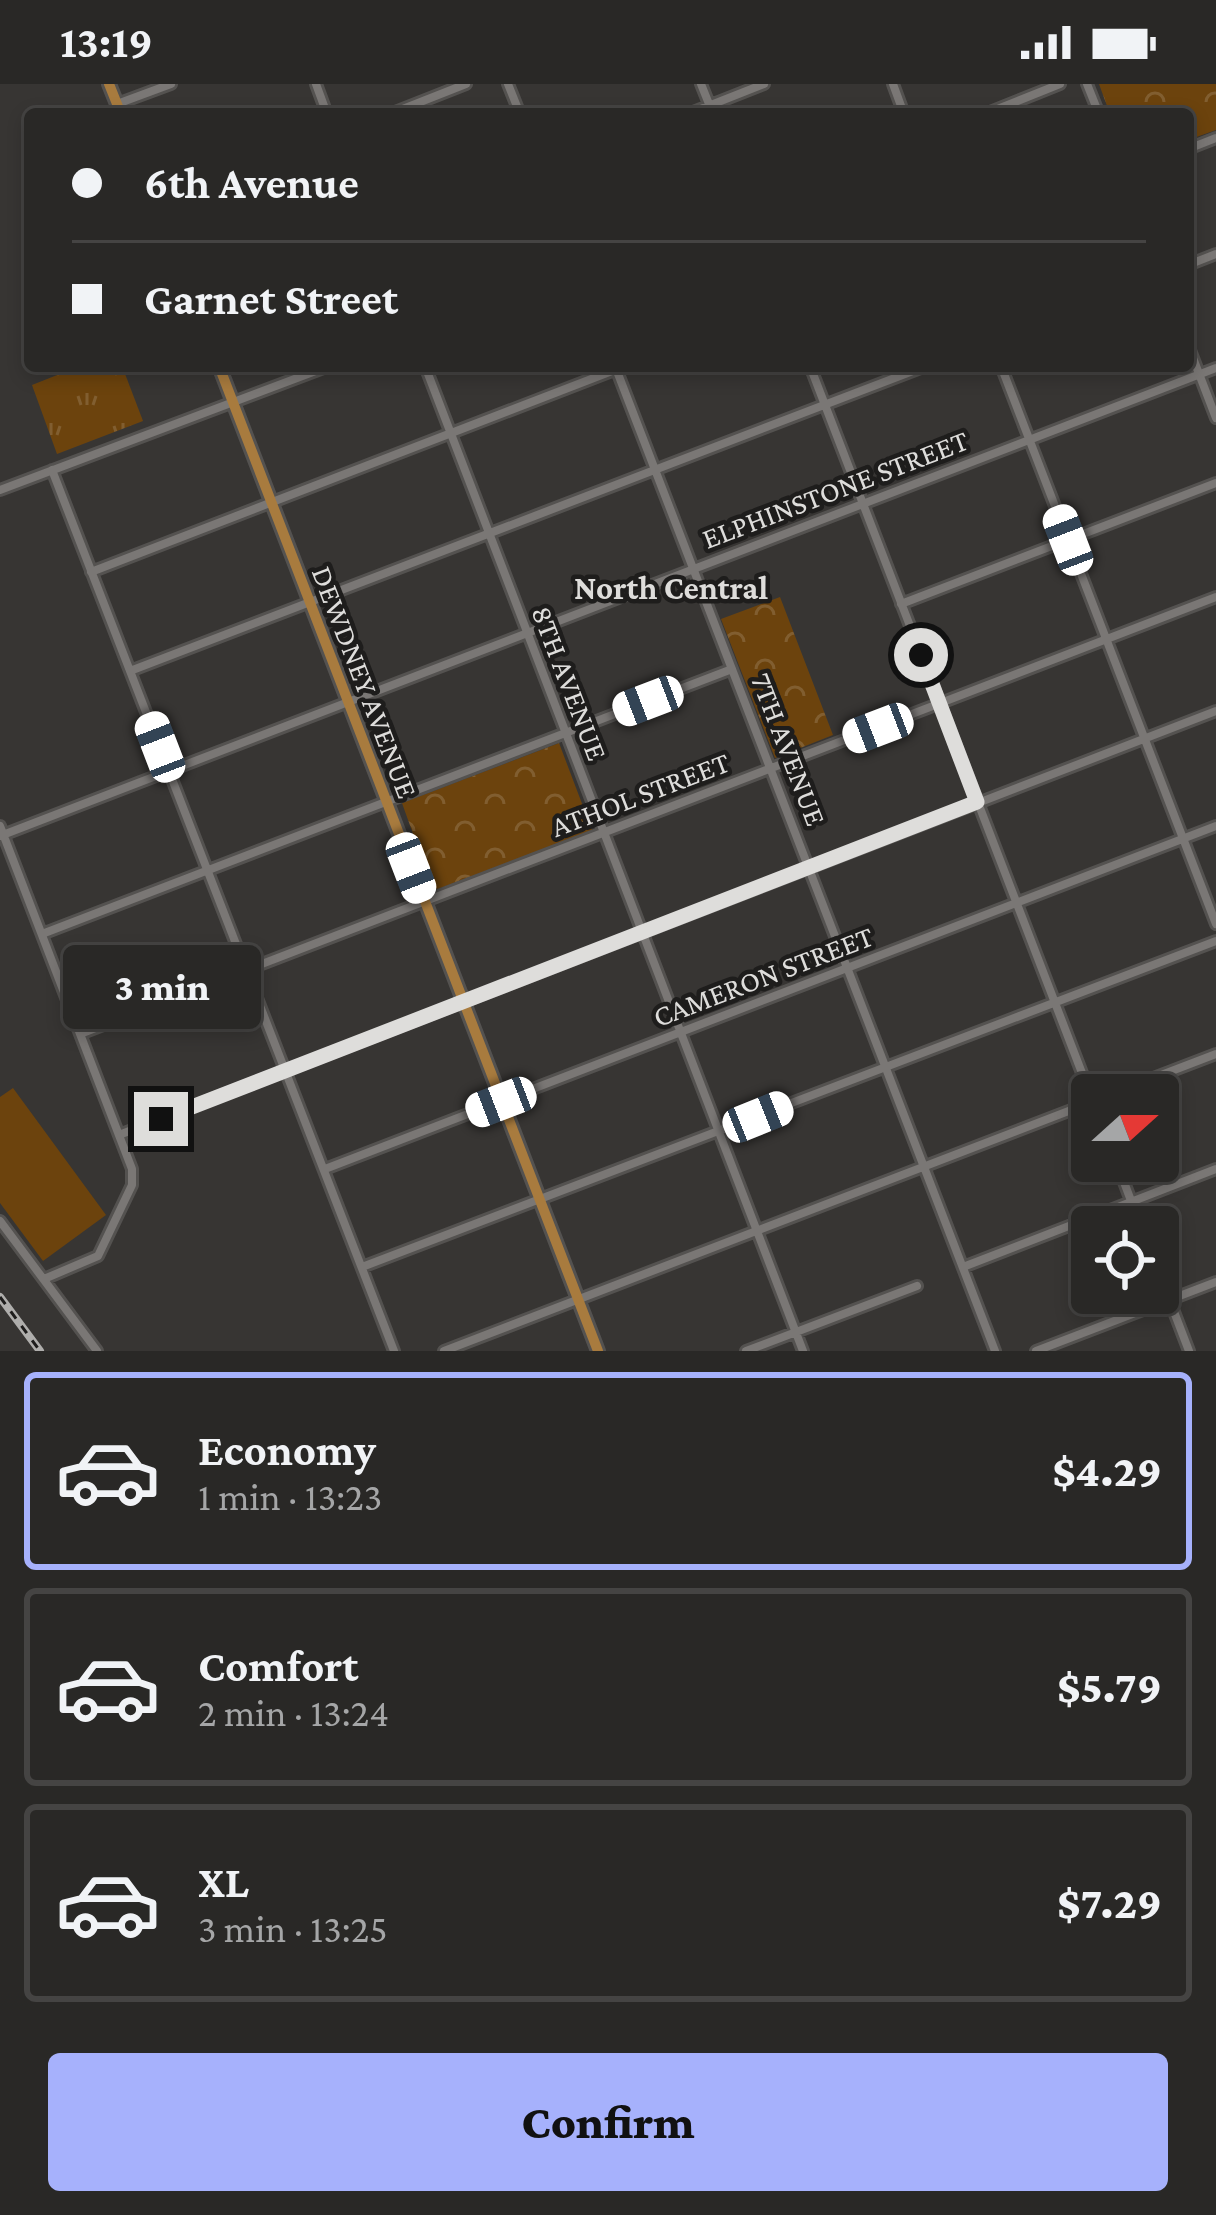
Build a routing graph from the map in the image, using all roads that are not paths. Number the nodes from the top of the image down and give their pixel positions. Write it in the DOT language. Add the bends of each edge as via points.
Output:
graph roads {
  1 [pos="171,84"];
  2 [pos="466,84"];
  3 [pos="764,84"];
  4 [pos="1060,84"];
  5 [pos="121,108"];
  6 [pos="405,108"];
  7 [pos="715,108"];
  8 [pos="1000,108"];
  9 [pos="1194,361"];
  10 [pos="1216,368"];
  11 [pos="221,372"];
  12 [pos="313,372"];
  13 [pos="427,372"];
  14 [pos="607,372"];
  15 [pos="621,372"];
  16 [pos="812,372"];
  17 [pos="910,372"];
  18 [pos="1003,372"];
  19 [pos="1199,374"];
  20 [pos="232,402"];
  21 [pos="825,405"];
  22 [pos="1216,418"];
  23 [pos="451,435"];
  24 [pos="1029,440"];
  25 [pos="52,470"];
  26 [pos="656,470"];
  27 [pos="1216,483"];
  28 [pos="0,490"];
  29 [pos="271,502"];
  30 [pos="863,504"];
  31 [pos="488,534"];
  32 [pos="1068,540"];
  33 [pos="694,568"];
  34 [pos="91,572"];
  35 [pos="1216,597"];
  36 [pos="310,603"];
  37 [pos="902,604"];
  38 [pos="526,634"];
  39 [pos="1107,639"];
  40 [pos="732,669"];
  41 [pos="130,671"];
  42 [pos="348,703"];
  43 [pos="940,704"];
  44 [pos="1216,711"];
  45 [pos="563,734"];
  46 [pos="1144,738"];
  47 [pos="772,769"];
  48 [pos="170,772"];
  49 [pos="385,802"];
  50 [pos="977,802"];
  51 [pos="1216,826"];
  52 [pos="1,832"];
  53 [pos="603,833"];
  54 [pos="1183,838"];
  55 [pos="810,868"];
  56 [pos="209,871"];
  57 [pos="424,902"];
  58 [pos="1017,904"];
  59 [pos="1216,924"];
  60 [pos="641,932"];
  61 [pos="41,934"];
  62 [pos="1216,941"];
  63 [pos="248,970"];
  64 [pos="849,970"];
  65 [pos="463,1002"];
  66 [pos="1055,1002"];
  67 [pos="682,1033"];
  68 [pos="80,1034"];
  69 [pos="1216,1054"];
  70 [pos="885,1066"];
  71 [pos="287,1071"];
  72 [pos="1082,1074"];
  73 [pos="1164,1074"];
  74 [pos="501,1102"];
  75 [pos="1071,1108"];
  76 [pos="719,1132"];
  77 [pos="119,1135"];
  78 [pos="923,1166"];
  79 [pos="325,1169"];
  80 [pos="1216,1169"];
  81 [pos="1124,1182"];
  82 [pos="539,1199"];
  83 [pos="1132,1202"];
  84 [pos="1133,1206"];
  85 [pos="0,1221"];
  86 [pos="757,1231"];
  87 [pos="362,1267"];
  88 [pos="962,1267"];
  89 [pos="44,1279"];
  90 [pos="1216,1282"];
  91 [pos="916,1286"];
  92 [pos="1179,1296"];
  93 [pos="579,1300"];
  94 [pos="1132,1314"];
  95 [pos="1174,1314"];
  96 [pos="796,1332"];
  97 [pos="98,1351"];
  98 [pos="394,1351"];
  99 [pos="444,1351"];
  100 [pos="598,1351"];
  101 [pos="746,1351"];
  102 [pos="803,1351"];
  103 [pos="995,1351"];
  104 [pos="1036,1351"];
  105 [pos="1189,1351"];
  1 -- 5 [label="street"];
  2 -- 6 [label="street"];
  3 -- 7 [label="street"];
  4 -- 8 [label="street"];
  9 -- 19 [label="street"];
  10 -- 19 [label="street, ELPHINSTONE STREET"];
  11 -- 20 [label="main road, DEWDNEY AVENUE"];
  12 -- 20 [label="street"];
  13 -- 23 [label="street, 8TH AVENUE"];
  14 -- 23 [label="street"];
  15 -- 26 [label="street, 7TH AVENUE"];
  16 -- 21 [label="street"];
  17 -- 21 [label="street"];
  18 -- 24 [label="street"];
  19 -- 22 [label="street"];
  19 -- 24 [label="street, ELPHINSTONE STREET"];
  20 -- 25 [label="street"];
  20 -- 29 [label="main road, DEWDNEY AVENUE"];
  21 -- 26 [label="street"];
  21 -- 30 [label="street"];
  23 -- 29 [label="street"];
  23 -- 31 [label="street, 8TH AVENUE"];
  24 -- 30 [label="street, ELPHINSTONE STREET"];
  24 -- 32 [label="street"];
  25 -- 28 [label="street"];
  25 -- 34 [label="street"];
  26 -- 31 [label="street"];
  26 -- 33 [label="street, 7TH AVENUE"];
  27 -- 32 [label="street"];
  29 -- 34 [label="street"];
  29 -- 36 [label="main road, DEWDNEY AVENUE"];
  30 -- 33 [label="street, ELPHINSTONE STREET"];
  30 -- 37 [label="street"];
  31 -- 36 [label="street"];
  31 -- 38 [label="street, 8TH AVENUE"];
  32 -- 37 [label="street"];
  32 -- 39 [label="street"];
  33 -- 38 [label="street, ELPHINSTONE STREET"];
  33 -- 40 [label="street, 7TH AVENUE"];
  34 -- 41 [label="street"];
  35 -- 39 [label="street, ATHOL STREET"];
  36 -- 41 [label="street"];
  36 -- 42 [label="main road, DEWDNEY AVENUE"];
  37 -- 43 [label="street"];
  38 -- 42 [label="street, ELPHINSTONE STREET"];
  38 -- 45 [label="street, 8TH AVENUE"];
  39 -- 43 [label="street, ATHOL STREET"];
  39 -- 46 [label="street"];
  40 -- 45 [label="street"];
  40 -- 47 [label="street, 7TH AVENUE"];
  41 -- 48 [label="street"];
  42 -- 48 [label="street, ELPHINSTONE STREET"];
  42 -- 49 [label="main road, DEWDNEY AVENUE"];
  43 -- 47 [label="street, ATHOL STREET"];
  43 -- 50 [label="street"];
  44 -- 46 [label="street"];
  45 -- 49 [label="street"];
  45 -- 53 [label="street, 8TH AVENUE"];
  46 -- 50 [label="street"];
  46 -- 54 [label="street"];
  47 -- 53 [label="street, ATHOL STREET"];
  47 -- 55 [label="street, 7TH AVENUE"];
  48 -- 52 [label="street, ELPHINSTONE STREET"];
  48 -- 56 [label="street"];
  49 -- 56 [label="street"];
  49 -- 57 [label="main road, DEWDNEY AVENUE"];
  50 -- 55 [label="street"];
  50 -- 58 [label="street"];
  51 -- 54 [label="street, CAMERON STREET"];
  52 -- 61 [label="street"];
  53 -- 57 [label="street, ATHOL STREET"];
  53 -- 60 [label="street, 8TH AVENUE"];
  54 -- 58 [label="street, CAMERON STREET"];
  54 -- 59 [label="street"];
  55 -- 60 [label="street"];
  55 -- 64 [label="street, 7TH AVENUE"];
  56 -- 61 [label="street"];
  56 -- 63 [label="street"];
  57 -- 63 [label="street, ATHOL STREET"];
  57 -- 65 [label="main road, DEWDNEY AVENUE"];
  58 -- 64 [label="street, CAMERON STREET"];
  58 -- 66 [label="street"];
  60 -- 65 [label="street"];
  60 -- 67 [label="street, 8TH AVENUE"];
  61 -- 68 [label="street"];
  62 -- 66 [label="street"];
  63 -- 68 [label="street, ATHOL STREET"];
  63 -- 71 [label="street"];
  64 -- 67 [label="street, CAMERON STREET"];
  64 -- 70 [label="street, 7TH AVENUE"];
  65 -- 71 [label="street"];
  65 -- 74 [label="main road, DEWDNEY AVENUE"];
  66 -- 70 [label="street"];
  66 -- 72 [label="street"];
  67 -- 74 [label="street, CAMERON STREET"];
  67 -- 76 [label="street, 8TH AVENUE"];
  68 -- 77 [label="street"];
  69 -- 73 [label="street"];
  70 -- 76 [label="street"];
  70 -- 78 [label="street, 7TH AVENUE"];
  71 -- 77 [label="street"];
  71 -- 79 [label="street"];
  74 -- 79 [label="street, CAMERON STREET"];
  74 -- 82 [label="main road, DEWDNEY AVENUE"];
  75 -- 78 [label="street"];
  76 -- 82 [label="street"];
  76 -- 86 [label="street, 8TH AVENUE"];
  77 -- 89 [label="street" via="132,1185 106,1244 98,1256"];
  78 -- 86 [label="street"];
  78 -- 88 [label="street, 7TH AVENUE"];
  79 -- 87 [label="street"];
  80 -- 83 [label="street"];
  81 -- 83 [label="street"];
  82 -- 87 [label="street"];
  82 -- 93 [label="main road, DEWDNEY AVENUE"];
  83 -- 84 [label="street"];
  83 -- 88 [label="street"];
  85 -- 89 [label="street"];
  86 -- 93 [label="street"];
  86 -- 96 [label="street, 8TH AVENUE"];
  87 -- 98 [label="street"];
  88 -- 103 [label="street, 7TH AVENUE"];
  89 -- 97 [label="street"];
  90 -- 92 [label="street"];
  91 -- 96 [label="street"];
  93 -- 99 [label="street"];
  93 -- 100 [label="main road, DEWDNEY AVENUE"];
  94 -- 104 [label="street"];
  95 -- 105 [label="street"];
  96 -- 101 [label="street"];
  96 -- 102 [label="street, 8TH AVENUE"];
}
